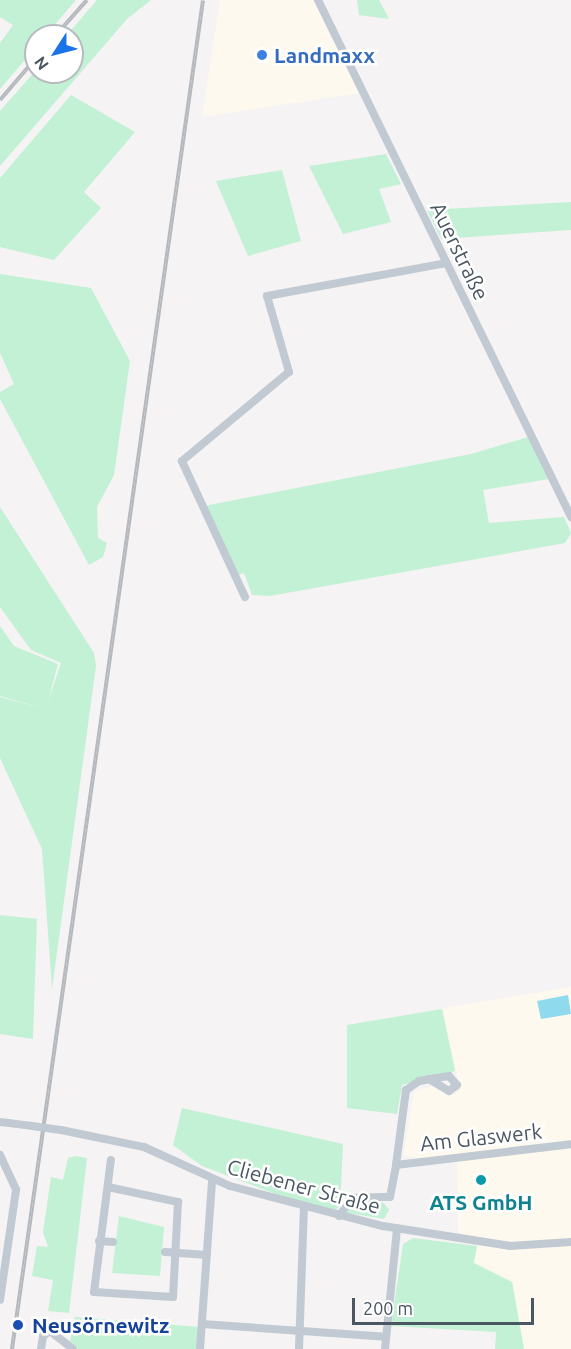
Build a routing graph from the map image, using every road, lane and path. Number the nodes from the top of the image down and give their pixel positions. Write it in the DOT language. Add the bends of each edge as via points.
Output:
graph roads {
  1 [pos="318,0"];
  2 [pos="446,263"];
  3 [pos="571,517"];
  4 [pos="245,597"];
  5 [pos="429,1079"];
  6 [pos="0,1122"];
  7 [pos="571,1144"];
  8 [pos="0,1155"];
  9 [pos="111,1160"];
  10 [pos="396,1165"];
  11 [pos="212,1180"];
  12 [pos="108,1186"];
  13 [pos="304,1208"];
  14 [pos="339,1216"];
  15 [pos="397,1229"];
  16 [pos="99,1241"];
  17 [pos="113,1242"];
  18 [pos="571,1242"];
  19 [pos="165,1252"];
  20 [pos="178,1253"];
  21 [pos="207,1255"];
  22 [pos="0,1300"];
  23 [pos="202,1324"];
  24 [pos="300,1330"];
  25 [pos="386,1338"];
  26 [pos="41,1349"];
  27 [pos="74,1349"];
  28 [pos="200,1349"];
  29 [pos="299,1349"];
  30 [pos="385,1349"];
  1 -- 2 [label="street, Auerstraße"];
  2 -- 3 [label="street, Auerstraße"];
  2 -- 4 [label="street" via="267,296 289,372 182,461"];
  5 -- 10 [label="street, Am Glaswerk" via="412,1084 404,1095"];
  6 -- 11 [label="street, Cliebener Straße, bridge" via="144,1147"];
  7 -- 10 [label="street, Am Glaswerk"];
  8 -- 22 [label="street" via="16,1190"];
  9 -- 12 [label="street"];
  10 -- 14 [label="street, Am Glaswerk" via="390,1197 345,1203"];
  11 -- 13 [label="street, Cliebener Straße"];
  11 -- 21 [label="street"];
  12 -- 16 [label="street"];
  12 -- 20 [label="street" via="178,1202"];
  13 -- 14 [label="street, Cliebener Straße"];
  13 -- 24 [label="street"];
  14 -- 15 [label="street, Cliebener Straße"];
  15 -- 18 [label="street, Cliebener Straße" via="520,1247"];
  15 -- 25 [label="street"];
  16 -- 17 [label="street"];
  16 -- 20 [label="street" via="94,1292 173,1297"];
  19 -- 20 [label="street"];
  20 -- 21 [label="street"];
  21 -- 23 [label="street"];
  23 -- 24 [label="street"];
  23 -- 28 [label="street"];
  24 -- 25 [label="street"];
  24 -- 29 [label="street"];
  25 -- 30 [label="street"];
  26 -- 27 [label="street" via="50,1331"];
}
